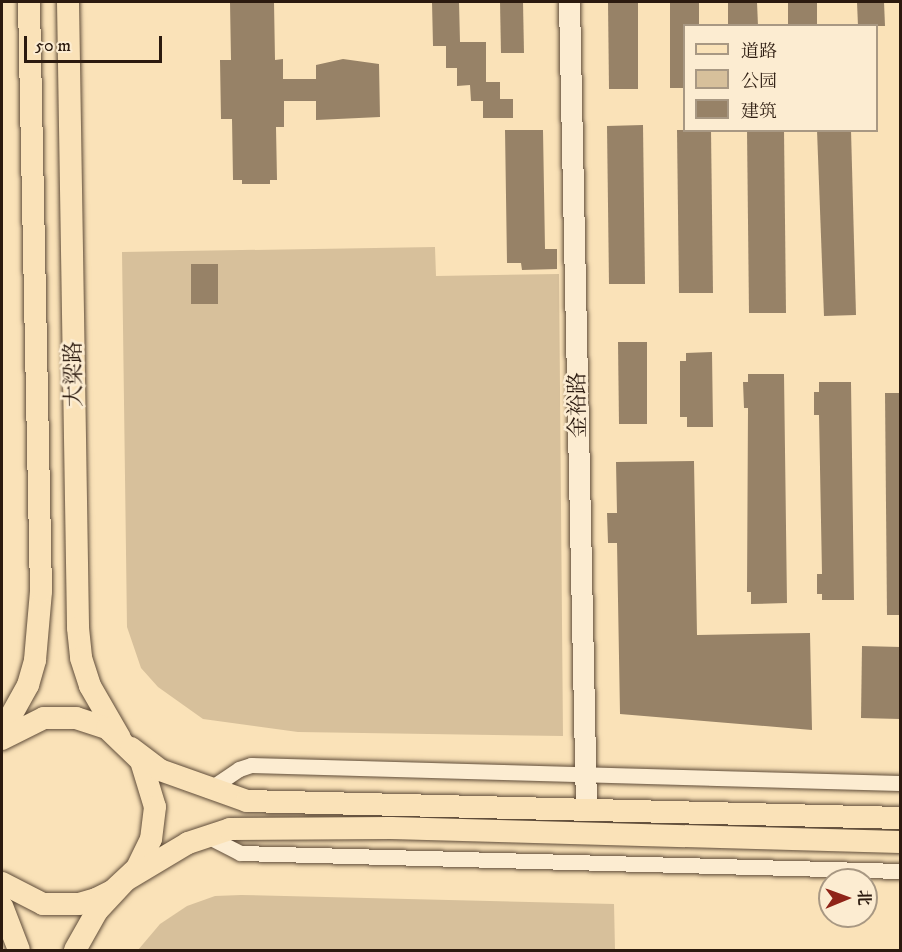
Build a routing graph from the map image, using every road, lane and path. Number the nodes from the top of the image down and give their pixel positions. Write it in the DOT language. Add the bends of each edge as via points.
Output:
graph roads {
  1 [pos="29,2"];
  2 [pos="68,2"];
  3 [pos="569,2"];
  4 [pos="2,732"];
  5 [pos="2,739"];
  6 [pos="126,743"];
  7 [pos="585,776"];
  8 [pos="900,783"];
  9 [pos="208,790"];
  10 [pos="586,809"];
  11 [pos="900,818"];
  12 [pos="207,836"];
  13 [pos="900,842"];
  14 [pos="900,871"];
  15 [pos="126,880"];
  16 [pos="2,884"];
  17 [pos="2,906"];
  18 [pos="19,951"];
  19 [pos="75,951"];
  1 -- 4 [label="main road, 大梁路" via="41,591 35,660 28,685"];
  2 -- 6 [label="main road, 大梁路" via="78,628 81,658 90,686"];
  3 -- 7 [label="street, 金裕路"];
  5 -- 6 [label="main road" via="28,723 60,717 92,722"];
  6 -- 9 [label="main road" via="160,770"];
  6 -- 15 [label="main road, 大梁路" via="153,791 155,823 145,854"];
  7 -- 8 [label="street"];
  7 -- 9 [label="street" via="250,765"];
  7 -- 10 [label="street, 金裕路"];
  9 -- 10 [label="main road" via="247,801"];
  10 -- 11 [label="main road"];
  12 -- 13 [label="main road" via="252,828 391,828"];
  12 -- 14 [label="street" via="240,853"];
  12 -- 15 [label="main road" via="176,849"];
  15 -- 16 [label="main road" via="96,899 61,906 26,899"];
  15 -- 19 [label="main road" via="97,911"];
  17 -- 18 [label="main road"];
}
